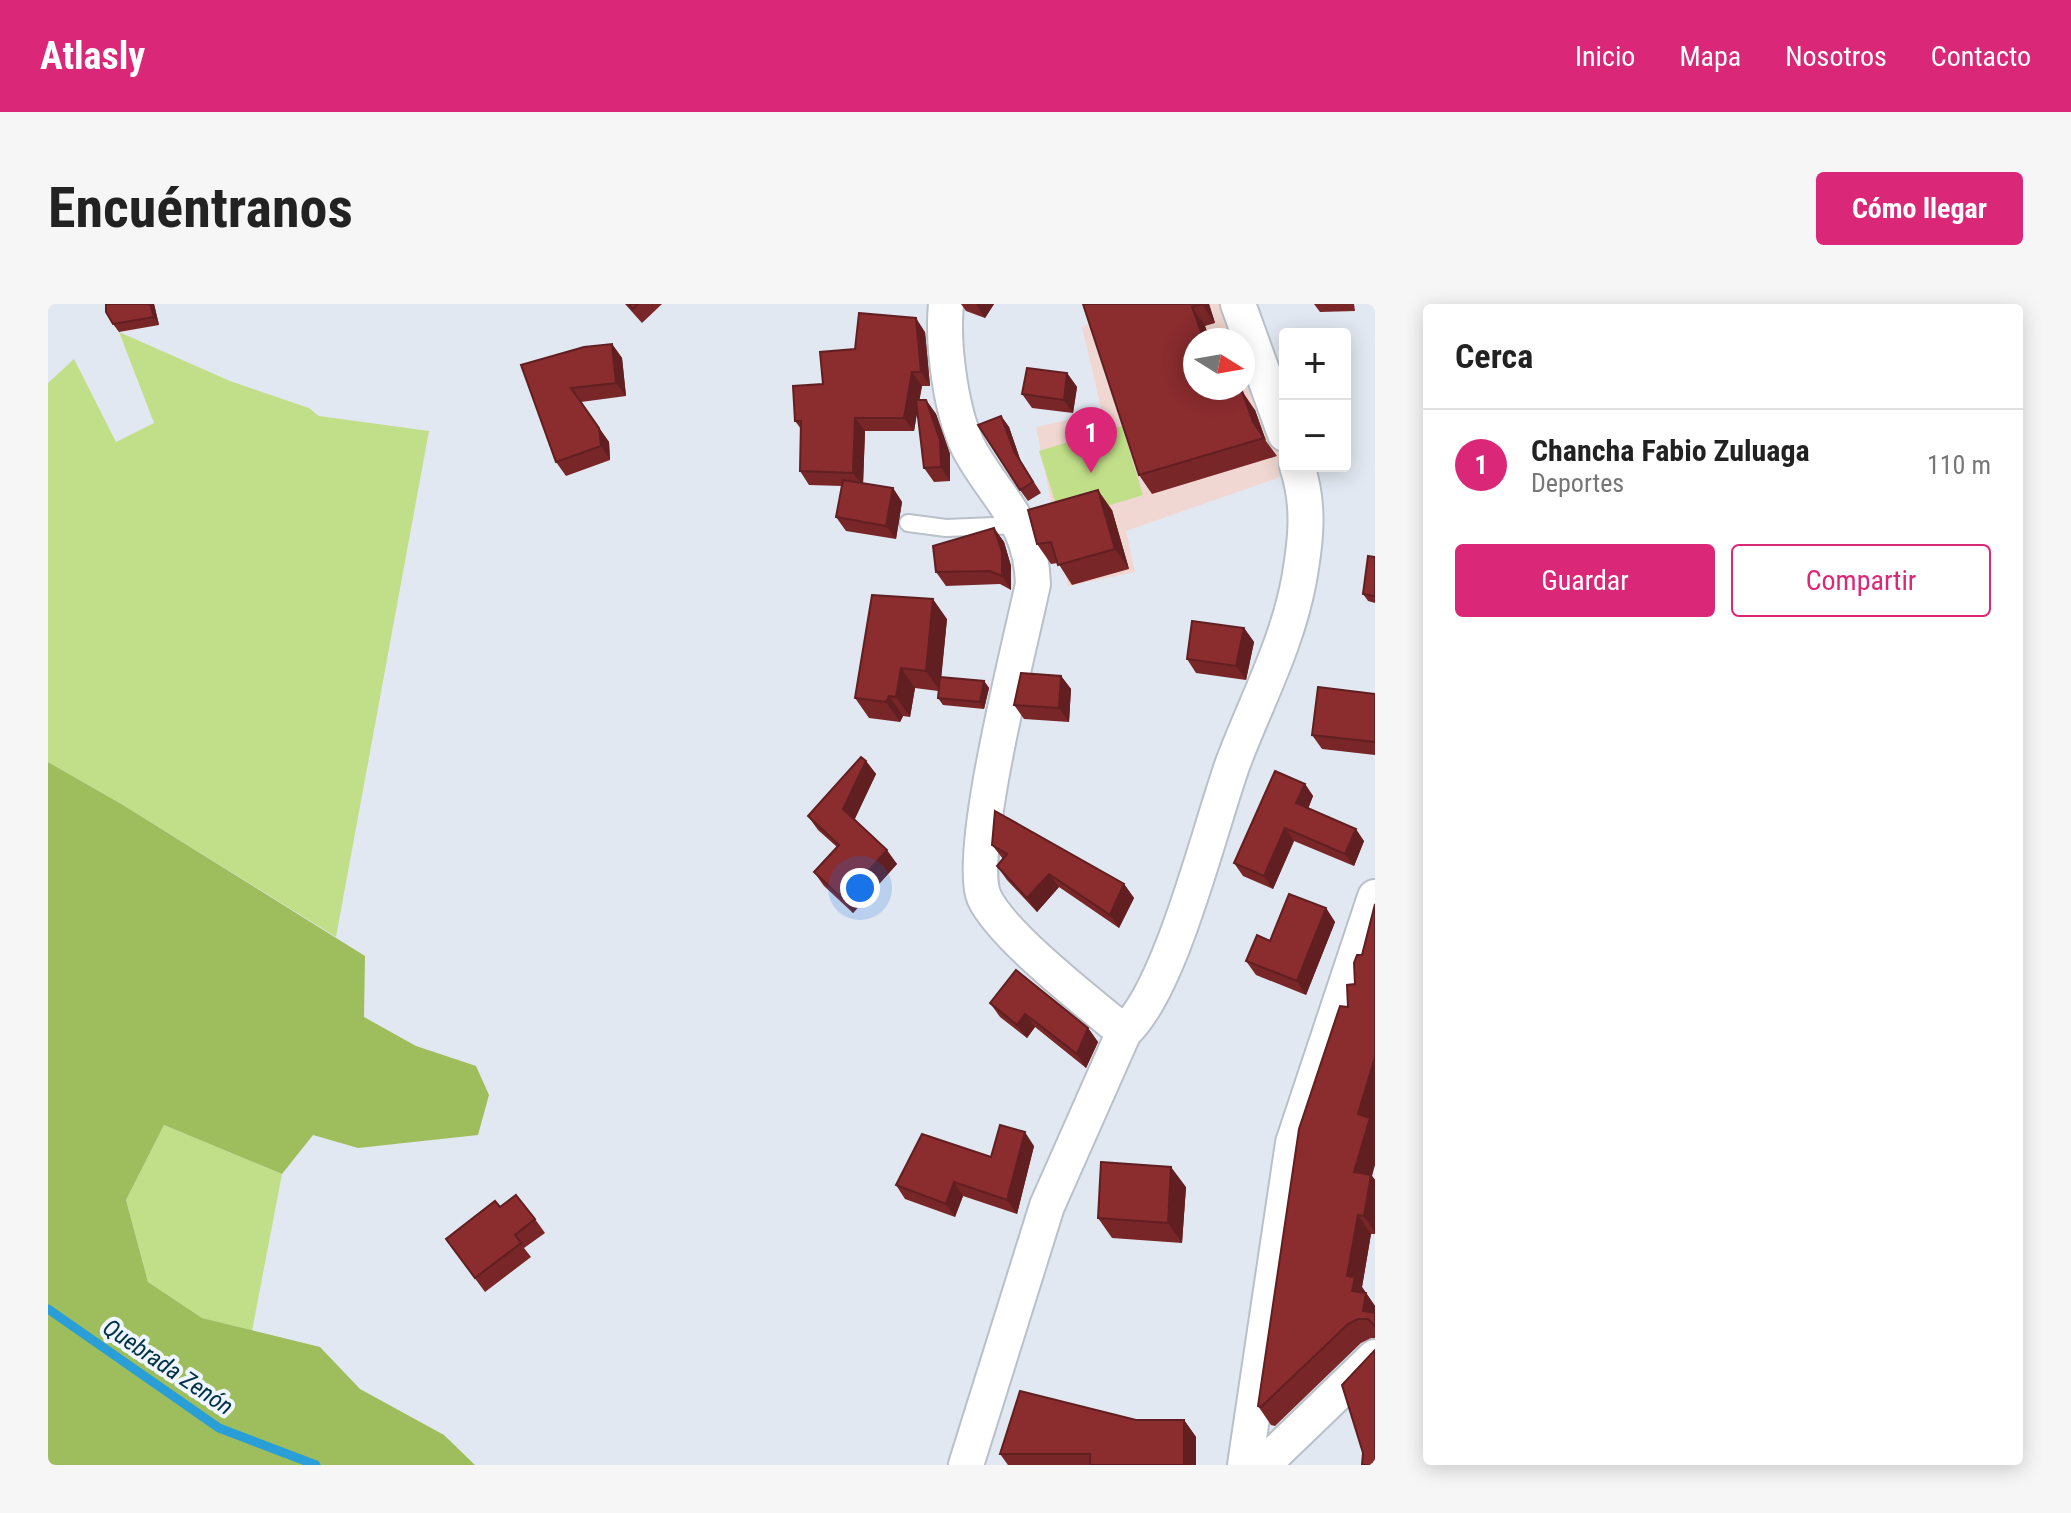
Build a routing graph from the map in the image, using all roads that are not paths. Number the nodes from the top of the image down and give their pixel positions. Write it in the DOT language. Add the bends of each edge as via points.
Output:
graph roads {
  1 [pos="946,304"];
  2 [pos="1238,304"];
  3 [pos="1279,417"];
  4 [pos="1299,472"];
  5 [pos="908,523"];
  6 [pos="1020,525"];
  7 [pos="1374,901"];
  8 [pos="1124,1032"];
  9 [pos="1375,1357"];
  10 [pos="966,1465"];
  11 [pos="1245,1465"];
  12 [pos="1263,1465"];
  1 -- 6 [label="street" via="953,401 970,451"];
  2 -- 3 [label="street"];
  4 -- 8 [label="street" via="1308,505 1305,541 1273,672 1235,759 1167,959 1141,1017"];
  5 -- 6 [label="lane" via="946,528"];
  6 -- 8 [label="street" via="1032,554 1033,584 990,785 979,873 983,894 994,914"];
  7 -- 11 [label="street" via="1293,1143"];
  8 -- 10 [label="street" via="1047,1206"];
  9 -- 12 [label="street"];
}
